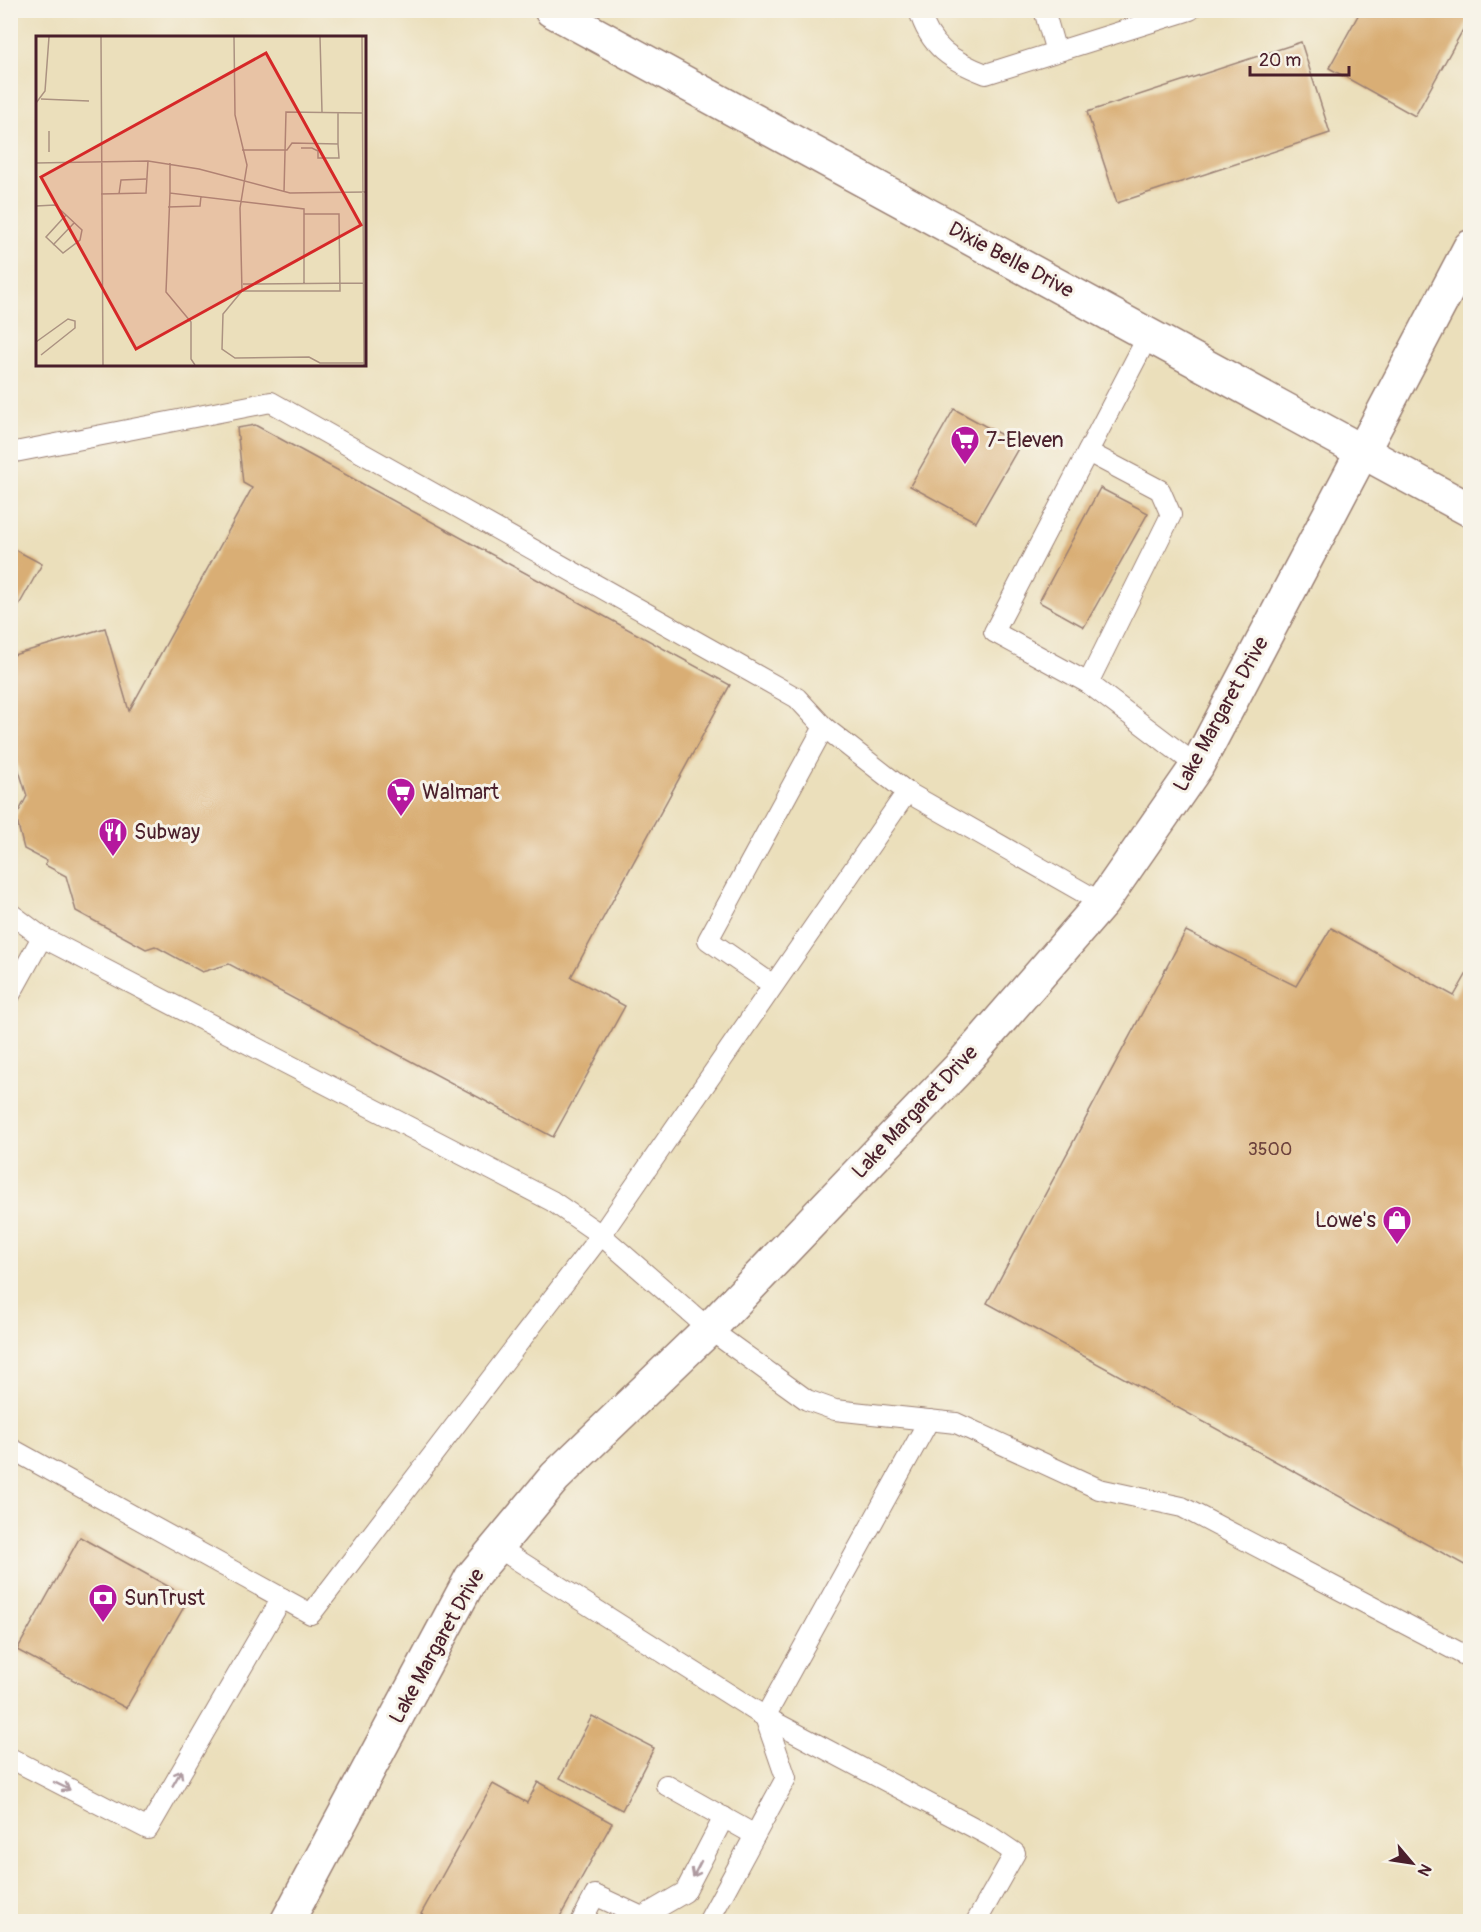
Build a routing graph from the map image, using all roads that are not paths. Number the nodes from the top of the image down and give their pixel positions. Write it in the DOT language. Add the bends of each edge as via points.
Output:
graph roads {
  1 [pos="551,10"];
  2 [pos="919,10"];
  3 [pos="1044,10"];
  4 [pos="1190,10"];
  5 [pos="1136,19"];
  6 [pos="1056,52"];
  7 [pos="1470,247"];
  8 [pos="1149,334"];
  9 [pos="1362,450"];
  10 [pos="1088,452"];
  11 [pos="10,453"];
  12 [pos="1470,510"];
  13 [pos="1088,683"];
  14 [pos="824,727"];
  15 [pos="1197,766"];
  16 [pos="907,792"];
  17 [pos="1101,903"];
  18 [pos="10,913"];
  19 [pos="42,937"];
  20 [pos="773,985"];
  21 [pos="10,996"];
  22 [pos="601,1235"];
  23 [pos="709,1329"];
  24 [pos="929,1420"];
  25 [pos="10,1448"];
  26 [pos="497,1547"];
  27 [pos="282,1598"];
  28 [pos="1470,1658"];
  29 [pos="765,1717"];
  30 [pos="10,1758"];
  31 [pos="666,1785"];
  32 [pos="724,1817"];
  33 [pos="756,1835"];
  34 [pos="287,1922"];
  35 [pos="581,1922"];
  36 [pos="708,1922"];
  37 [pos="976,1922"];
  1 -- 8 [label="street, Dixie Belle Drive"];
  2 -- 6 [label="lane" via="925,30 955,62 986,74"];
  3 -- 6 [label="lane"];
  4 -- 5 [label="lane"];
  5 -- 6 [label="lane"];
  7 -- 9 [label="street, Lake Margaret Drive"];
  8 -- 9 [label="street, Dixie Belle Drive"];
  8 -- 10 [label="lane"];
  9 -- 12 [label="street, Dixie Belle Drive"];
  9 -- 15 [label="street, Lake Margaret Drive"];
  10 -- 13 [label="lane" via="1160,490 1171,515"];
  10 -- 13 [label="lane" via="994,632"];
  11 -- 14 [label="lane" via="271,402 797,698"];
  13 -- 15 [label="lane"];
  14 -- 16 [label="lane"];
  14 -- 20 [label="lane" via="708,940"];
  15 -- 17 [label="street, Lake Margaret Drive"];
  16 -- 17 [label="lane"];
  16 -- 20 [label="lane"];
  17 -- 23 [label="street, Lake Margaret Drive" via="957,1070"];
  18 -- 19 [label="lane"];
  19 -- 21 [label="lane"];
  19 -- 22 [label="lane" via="552,1201"];
  20 -- 22 [label="lane"];
  22 -- 23 [label="lane"];
  22 -- 27 [label="lane" via="310,1614"];
  23 -- 24 [label="lane" via="807,1400 835,1410"];
  23 -- 26 [label="street, Lake Margaret Drive" via="555,1477"];
  24 -- 28 [label="lane" via="956,1424 1099,1489 1182,1507"];
  24 -- 29 [label="lane"];
  25 -- 27 [label="lane"];
  26 -- 29 [label="lane"];
  26 -- 34 [label="street, Lake Margaret Drive" via="471,1578"];
  30 -- 27 [label="lane, one-way" via="148,1829"];
  29 -- 33 [label="lane" via="786,1778"];
  29 -- 37 [label="lane" via="1015,1853"];
  31 -- 32 [label="lane"];
  32 -- 33 [label="lane"];
  32 -- 35 [label="lane, one-way" via="685,1892 642,1917 596,1895"];
  33 -- 36 [label="lane"];
}
